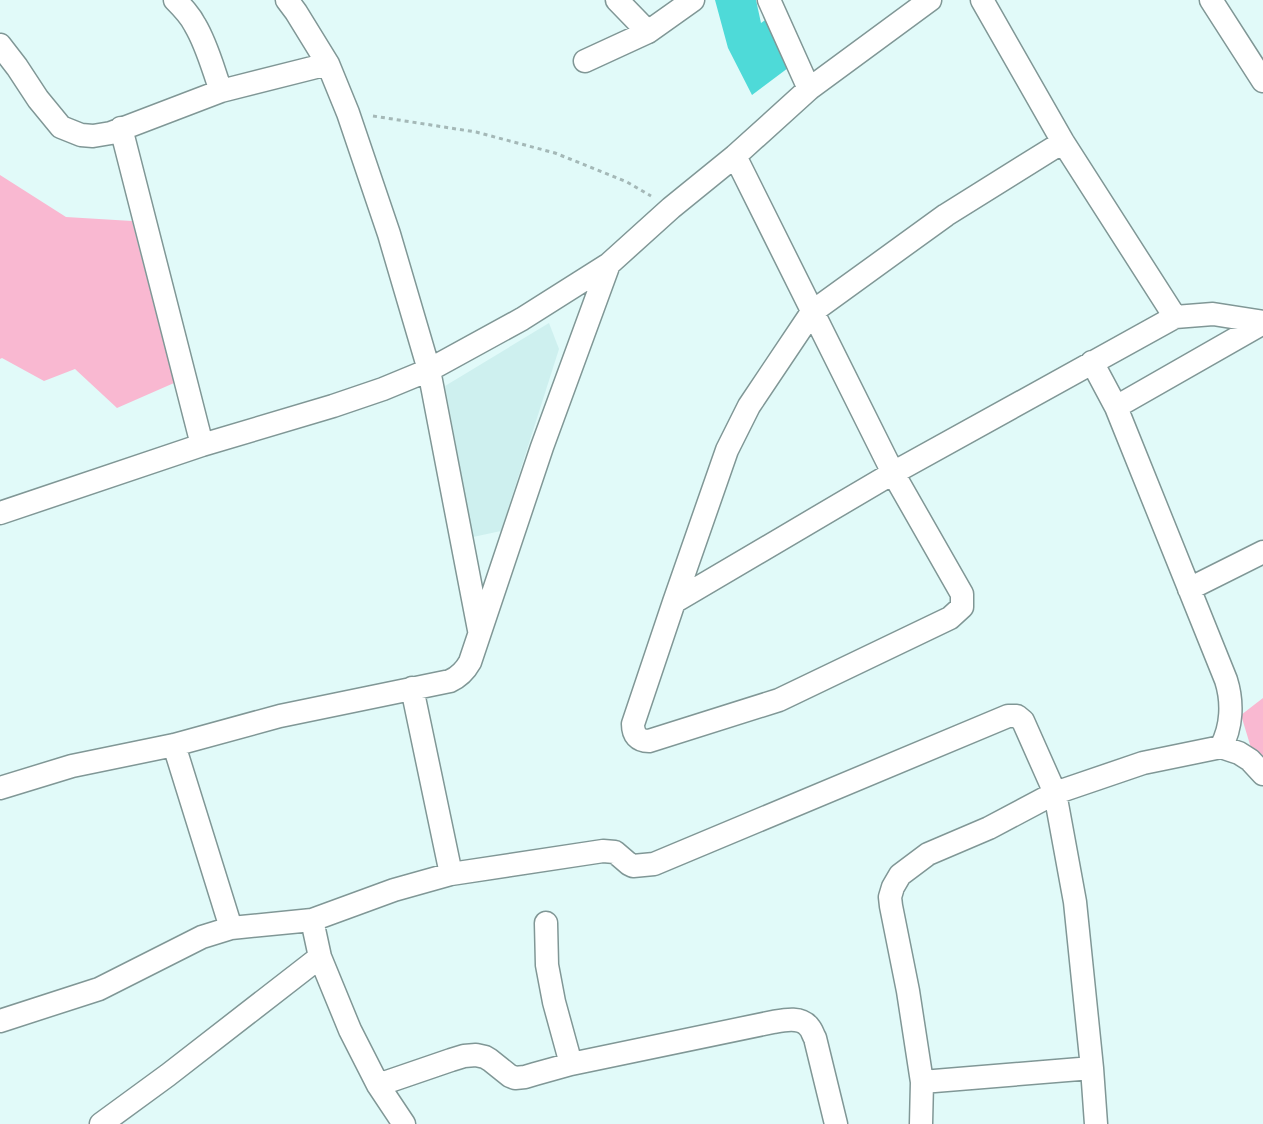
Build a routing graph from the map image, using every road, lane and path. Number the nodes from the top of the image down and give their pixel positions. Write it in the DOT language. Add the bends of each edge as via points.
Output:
graph roads {
  1 [pos="175,0"];
  2 [pos="287,0"];
  3 [pos="617,0"];
  4 [pos="693,0"];
  5 [pos="769,0"];
  6 [pos="930,0"];
  7 [pos="982,0"];
  8 [pos="1211,0"];
  9 [pos="648,32"];
  10 [pos="0,45"];
  11 [pos="585,61"];
  12 [pos="328,64"];
  13 [pos="1263,81"];
  14 [pos="809,89"];
  15 [pos="221,91"];
  16 [pos="348,113"];
  17 [pos="121,128"];
  18 [pos="1063,142"];
  19 [pos="734,156"];
  20 [pos="670,208"];
  21 [pos="609,264"];
  22 [pos="812,312"];
  23 [pos="1175,316"];
  24 [pos="1263,322"];
  25 [pos="1092,362"];
  26 [pos="429,370"];
  27 [pos="1116,407"];
  28 [pos="202,445"];
  29 [pos="893,473"];
  30 [pos="0,513"];
  31 [pos="1263,552"];
  32 [pos="1189,589"];
  33 [pos="674,602"];
  34 [pos="479,632"];
  35 [pos="412,688"];
  36 [pos="174,745"];
  37 [pos="1221,747"];
  38 [pos="1263,774"];
  39 [pos="0,788"];
  40 [pos="1055,793"];
  41 [pos="451,874"];
  42 [pos="312,920"];
  43 [pos="546,923"];
  44 [pos="231,928"];
  45 [pos="320,957"];
  46 [pos="0,1021"];
  47 [pos="571,1064"];
  48 [pos="1092,1068"];
  49 [pos="922,1082"];
  50 [pos="378,1084"];
  51 [pos="101,1124"];
  52 [pos="404,1124"];
  53 [pos="836,1124"];
  54 [pos="921,1124"];
  55 [pos="1096,1124"];
  1 -- 15 [label="street" via="195,24"];
  2 -- 12 [label="street"];
  3 -- 9 [label="street"];
  4 -- 9 [label="street"];
  5 -- 14 [label="street"];
  6 -- 14 [label="street"];
  7 -- 18 [label="street"];
  8 -- 13 [label="street"];
  9 -- 11 [label="street"];
  10 -- 17 [label="street" via="61,127 93,136"];
  12 -- 15 [label="street"];
  12 -- 16 [label="street"];
  14 -- 19 [label="street"];
  15 -- 17 [label="street"];
  16 -- 20 [label="path" via="476,132 555,153 627,182"];
  16 -- 26 [label="street" via="389,234"];
  17 -- 28 [label="street"];
  18 -- 22 [label="street" via="946,215"];
  18 -- 23 [label="street"];
  19 -- 20 [label="street"];
  19 -- 22 [label="street"];
  20 -- 21 [label="street"];
  21 -- 26 [label="street" via="522,319"];
  21 -- 34 [label="street"];
  22 -- 29 [label="street"];
  22 -- 33 [label="street" via="749,406 727,450"];
  23 -- 24 [label="street" via="1213,314"];
  23 -- 25 [label="street"];
  24 -- 27 [label="street"];
  25 -- 27 [label="street"];
  25 -- 29 [label="street"];
  26 -- 28 [label="street" via="341,403"];
  26 -- 34 [label="street"];
  27 -- 32 [label="street"];
  28 -- 30 [label="street"];
  29 -- 33 [label="street"];
  29 -- 33 [label="street" via="962,594 962,607 950,618 779,700 643,741 636,737 633,724"];
  31 -- 32 [label="street"];
  32 -- 37 [label="street" via="1229,690 1230,721"];
  34 -- 35 [label="street" via="470,662 462,674 450,681"];
  35 -- 36 [label="street" via="280,716"];
  35 -- 41 [label="street"];
  36 -- 39 [label="street" via="72,766"];
  36 -- 44 [label="street"];
  37 -- 38 [label="street" via="1239,752"];
  37 -- 40 [label="street" via="1143,763"];
  40 -- 41 [label="street" via="1023,721 1016,716 1008,716 654,864 633,866 615,852 603,851"];
  40 -- 48 [label="street" via="1075,902"];
  40 -- 49 [label="street" via="989,828 928,854 900,875 893,887 891,906"];
  41 -- 42 [label="street" via="394,890"];
  42 -- 44 [label="street"];
  42 -- 45 [label="street"];
  43 -- 47 [label="street" via="547,965"];
  44 -- 46 [label="street" via="202,938 99,989"];
  45 -- 50 [label="street" via="350,1030"];
  45 -- 51 [label="street"];
  47 -- 50 [label="street" via="515,1078 485,1057 464,1056"];
  47 -- 53 [label="street" via="773,1022 798,1020 810,1027 815,1038"];
  48 -- 49 [label="street"];
  48 -- 55 [label="street"];
  49 -- 54 [label="street"];
  50 -- 52 [label="street"];
}
